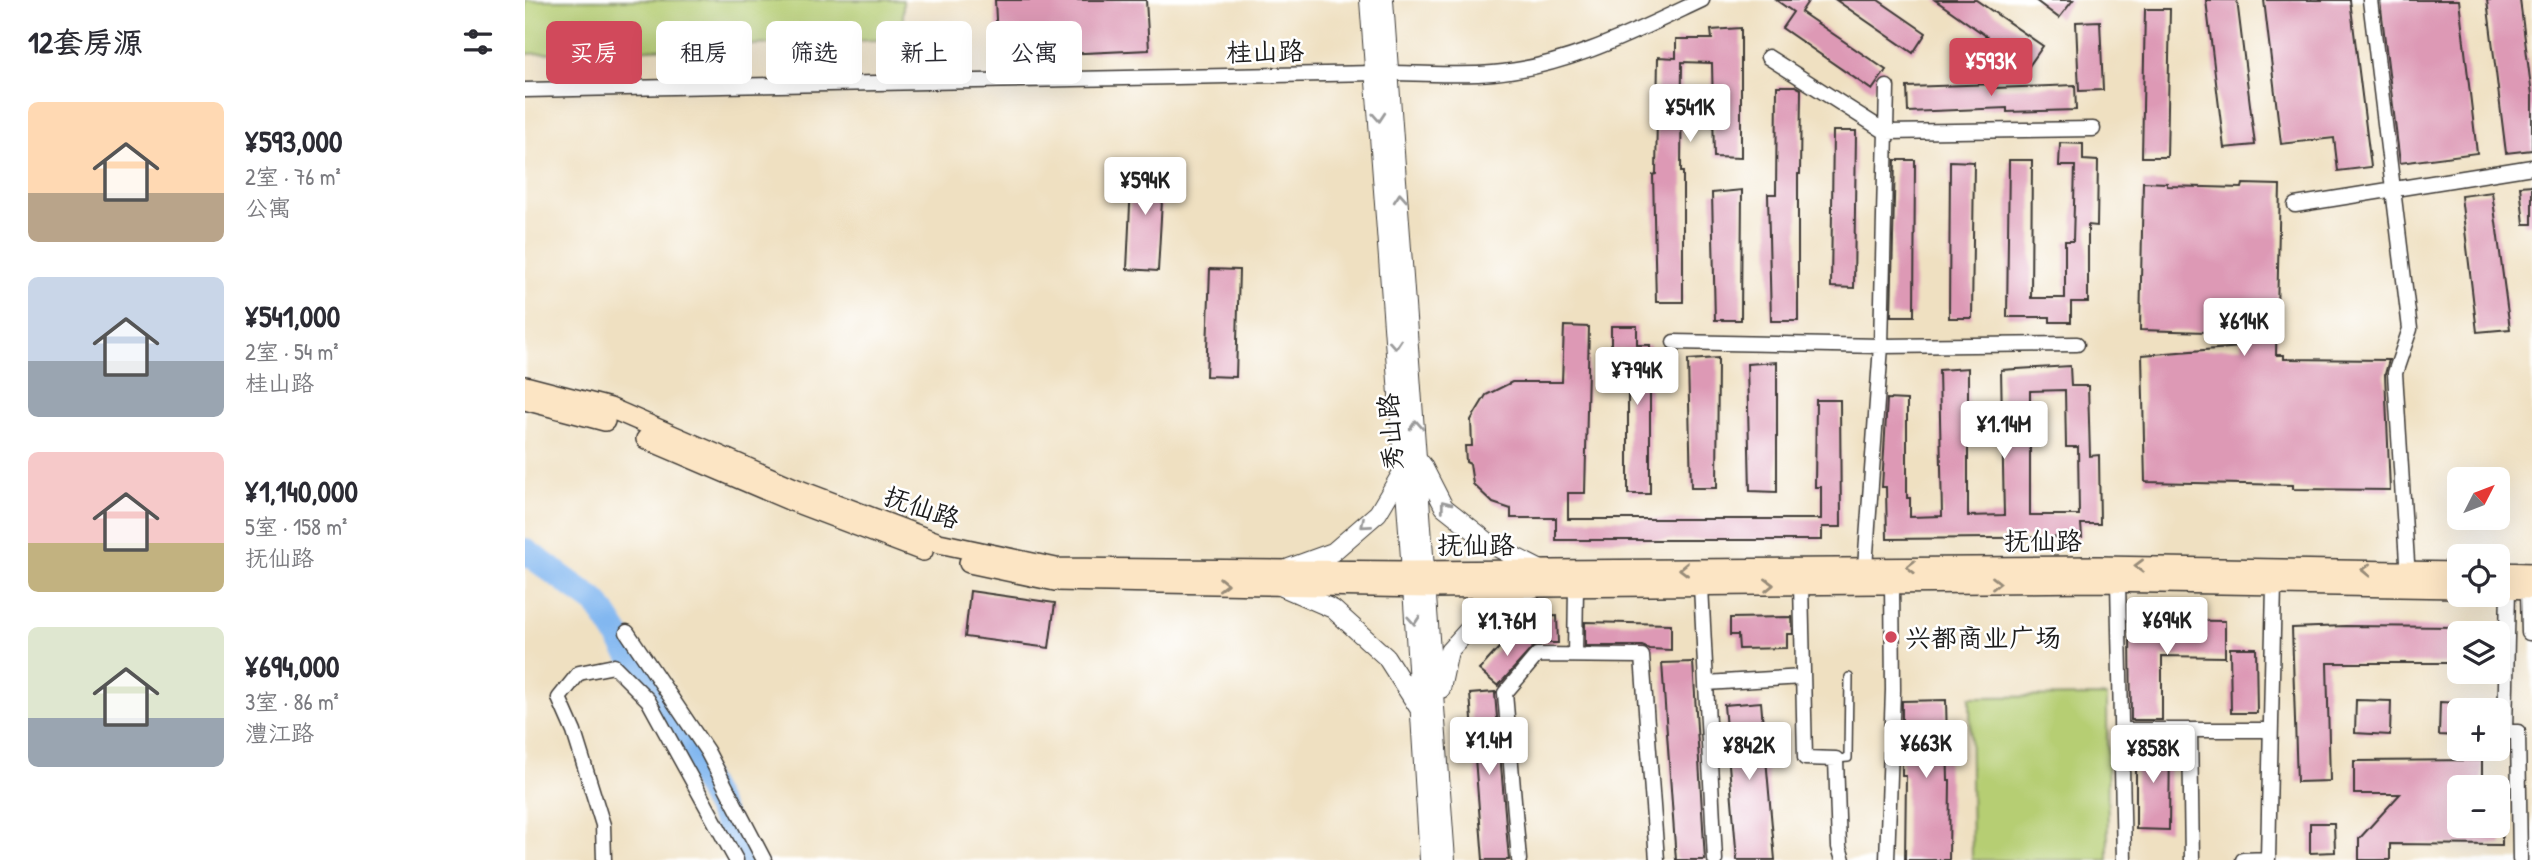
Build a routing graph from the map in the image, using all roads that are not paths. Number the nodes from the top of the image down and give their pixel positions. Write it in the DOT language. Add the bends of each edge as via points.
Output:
graph roads {
  1 [pos="1369,0"];
  2 [pos="1384,0"];
  3 [pos="1702,0"];
  4 [pos="2370,0"];
  5 [pos="1768,57"];
  6 [pos="1383,73"];
  7 [pos="1887,87"];
  8 [pos="525,90"];
  9 [pos="2093,129"];
  10 [pos="1886,132"];
  11 [pos="2532,167"];
  12 [pos="2393,189"];
  13 [pos="2295,205"];
  14 [pos="1674,342"];
  15 [pos="2077,344"];
  16 [pos="1881,346"];
  17 [pos="525,386"];
  18 [pos="525,400"];
  19 [pos="1418,456"];
  20 [pos="1403,469"];
  21 [pos="1865,567"];
  22 [pos="2447,574"];
  23 [pos="1281,578"];
  24 [pos="1539,579"];
  25 [pos="2408,579"];
  26 [pos="1419,580"];
  27 [pos="2118,582"];
  28 [pos="2516,583"];
  29 [pos="1801,584"];
  30 [pos="1892,584"];
  31 [pos="2274,585"];
  32 [pos="1701,586"];
  33 [pos="2447,586"];
  34 [pos="1576,587"];
  35 [pos="627,632"];
  36 [pos="2532,633"];
  37 [pos="1575,655"];
  38 [pos="1803,677"];
  39 [pos="1849,677"];
  40 [pos="1706,682"];
  41 [pos="1429,708"];
  42 [pos="2122,730"];
  43 [pos="2190,730"];
  44 [pos="2270,730"];
  45 [pos="1836,760"];
  46 [pos="604,860"];
  47 [pos="736,860"];
  48 [pos="764,860"];
  49 [pos="1429,860"];
  50 [pos="1446,860"];
  51 [pos="1519,860"];
  52 [pos="1657,860"];
  53 [pos="1715,860"];
  54 [pos="1843,860"];
  55 [pos="1888,860"];
  56 [pos="2124,860"];
  57 [pos="2192,860"];
  58 [pos="2243,860"];
  59 [pos="2520,860"];
  1 -- 6 [label="street, 秀山路"];
  2 -- 6 [label="street, 秀山路"];
  3 -- 6 [label="street, 桂山路" via="1624,37 1552,62 1494,73"];
  4 -- 12 [label="street"];
  5 -- 10 [label="street"];
  6 -- 8 [label="street, 桂山路"];
  19 -- 6 [label="street, 秀山路, one-way"];
  6 -- 20 [label="street, 秀山路, one-way"];
  7 -- 10 [label="street"];
  9 -- 10 [label="street"];
  10 -- 16 [label="street"];
  11 -- 12 [label="street"];
  12 -- 13 [label="street"];
  12 -- 25 [label="street" via="2410,329 2395,373"];
  14 -- 16 [label="street"];
  15 -- 16 [label="street"];
  16 -- 21 [label="street"];
  17 -- 23 [label="main road, 抚仙路" via="610,408 794,488 939,543 1056,568"];
  18 -- 23 [label="main road, 抚仙路, one-way" via="606,421 789,500 936,556 1055,581"];
  24 -- 19 [label="street, one-way" via="1444,507"];
  19 -- 26 [label="street, 秀山路"];
  20 -- 23 [label="street, one-way" via="1378,513 1333,552"];
  20 -- 26 [label="street, 秀山路"];
  21 -- 24 [label="main road, 抚仙路, one-way"];
  25 -- 21 [label="main road, 抚仙路, one-way" via="2099,566"];
  22 -- 25 [label="main road, 抚仙路"];
  23 -- 26 [label="main road, 抚仙路"];
  23 -- 41 [label="street" via="1333,609 1386,657"];
  24 -- 26 [label="main road, 抚仙路"];
  24 -- 34 [label="main road, 抚仙路"];
  24 -- 41 [label="street" via="1490,606 1449,652"];
  25 -- 31 [label="main road, 抚仙路"];
  25 -- 33 [label="main road, 抚仙路"];
  26 -- 41 [label="street, 秀山路"];
  30 -- 27 [label="main road, 抚仙路, one-way"];
  27 -- 31 [label="main road, 抚仙路"];
  27 -- 42 [label="street"];
  28 -- 36 [label="street"];
  28 -- 59 [label="street" via="2505,732 2518,733"];
  29 -- 30 [label="main road, 抚仙路"];
  32 -- 29 [label="main road, 抚仙路, one-way"];
  29 -- 38 [label="street"];
  30 -- 55 [label="street"];
  31 -- 44 [label="street"];
  32 -- 34 [label="main road, 抚仙路"];
  32 -- 40 [label="street"];
  34 -- 37 [label="street"];
  35 -- 48 [label="street" via="707,751"];
  37 -- 51 [label="street" via="1537,655 1505,692"];
  37 -- 52 [label="street" via="1642,656"];
  38 -- 40 [label="street"];
  38 -- 45 [label="street" via="1805,758"];
  39 -- 45 [label="lane" via="1848,758"];
  40 -- 53 [label="street"];
  41 -- 49 [label="street, 秀山路"];
  41 -- 50 [label="street, 秀山路"];
  42 -- 43 [label="street"];
  42 -- 56 [label="street"];
  43 -- 44 [label="street"];
  43 -- 57 [label="street"];
  44 -- 58 [label="street" via="2268,859"];
  45 -- 54 [label="street"];
  46 -- 47 [label="street" via="603,825 559,698 579,673 614,666 648,700"];
}
